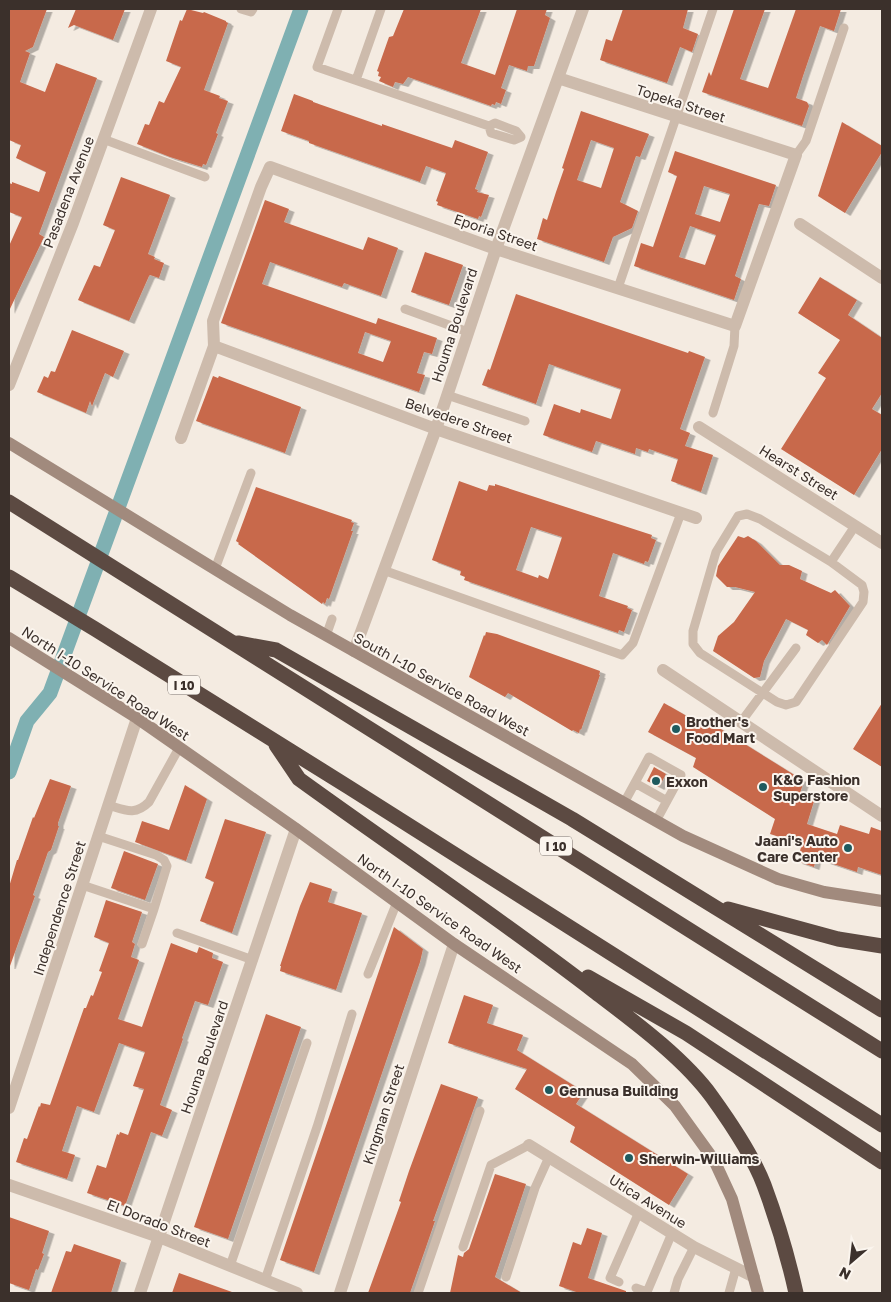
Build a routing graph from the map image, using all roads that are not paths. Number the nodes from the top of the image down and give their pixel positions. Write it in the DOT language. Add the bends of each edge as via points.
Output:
graph roads {
  1 [pos="151,9"];
  2 [pos="241,9"];
  3 [pos="253,9"];
  4 [pos="338,9"];
  5 [pos="382,9"];
  6 [pos="583,9"];
  7 [pos="713,9"];
  8 [pos="844,28"];
  9 [pos="558,78"];
  10 [pos="356,80"];
  11 [pos="676,116"];
  12 [pos="104,139"];
  13 [pos="535,142"];
  14 [pos="796,155"];
  15 [pos="205,177"];
  16 [pos="800,224"];
  17 [pos="496,248"];
  18 [pos="882,278"];
  19 [pos="618,288"];
  20 [pos="404,309"];
  21 [pos="735,326"];
  22 [pos="468,332"];
  23 [pos="214,346"];
  24 [pos="9,385"];
  25 [pos="447,395"];
  26 [pos="713,413"];
  27 [pos="525,422"];
  28 [pos="699,427"];
  29 [pos="436,429"];
  30 [pos="181,438"];
  31 [pos="9,443"];
  32 [pos="251,473"];
  33 [pos="9,502"];
  34 [pos="681,512"];
  35 [pos="696,518"];
  36 [pos="855,526"];
  37 [pos="882,543"];
  38 [pos="831,562"];
  39 [pos="215,568"];
  40 [pos="383,570"];
  41 [pos="9,578"];
  42 [pos="332,619"];
  43 [pos="326,636"];
  44 [pos="9,638"];
  45 [pos="230,642"];
  46 [pos="796,648"];
  47 [pos="354,652"];
  48 [pos="663,670"];
  49 [pos="763,692"];
  50 [pos="137,718"];
  51 [pos="741,722"];
  52 [pos="273,740"];
  53 [pos="180,748"];
  54 [pos="635,783"];
  55 [pos="667,801"];
  56 [pos="624,803"];
  57 [pos="108,805"];
  58 [pos="882,816"];
  59 [pos="656,821"];
  60 [pos="296,829"];
  61 [pos="98,836"];
  62 [pos="82,885"];
  63 [pos="882,901"];
  64 [pos="397,902"];
  65 [pos="712,905"];
  66 [pos="154,908"];
  67 [pos="177,933"];
  68 [pos="142,944"];
  69 [pos="454,944"];
  70 [pos="882,946"];
  71 [pos="541,950"];
  72 [pos="252,960"];
  73 [pos="368,974"];
  74 [pos="882,1010"];
  75 [pos="352,1014"];
  76 [pos="307,1043"];
  77 [pos="882,1051"];
  78 [pos="9,1108"];
  79 [pos="480,1111"];
  80 [pos="882,1125"];
  81 [pos="529,1145"];
  82 [pos="549,1157"];
  83 [pos="882,1162"];
  84 [pos="9,1185"];
  85 [pos="639,1212"];
  86 [pos="672,1233"];
  87 [pos="159,1237"];
  88 [pos="463,1247"];
  89 [pos="694,1247"];
  90 [pos="230,1266"];
  91 [pos="736,1268"];
  92 [pos="506,1277"];
  93 [pos="754,1277"];
  94 [pos="265,1280"];
  95 [pos="619,1282"];
  96 [pos="636,1288"];
  97 [pos="140,1293"];
  98 [pos="297,1293"];
  99 [pos="340,1293"];
  100 [pos="418,1293"];
  101 [pos="674,1293"];
  102 [pos="729,1293"];
  103 [pos="758,1293"];
  104 [pos="796,1293"];
  1 -- 12 [label="street, Pasadena Avenue"];
  2 -- 3 [label="lane" via="251,12"];
  4 -- 10 [label="lane" via="317,67"];
  5 -- 10 [label="lane"];
  6 -- 9 [label="street, Houma Boulevard"];
  7 -- 11 [label="lane"];
  8 -- 14 [label="lane" via="806,141"];
  9 -- 11 [label="street, Topeka Street"];
  9 -- 13 [label="street, Houma Boulevard"];
  10 -- 13 [label="lane" via="489,126 491,133"];
  11 -- 14 [label="street, Topeka Street"];
  11 -- 19 [label="lane"];
  12 -- 15 [label="lane"];
  12 -- 24 [label="street, Pasadena Avenue"];
  13 -- 17 [label="street, Houma Boulevard"];
  14 -- 21 [label="street"];
  16 -- 18 [label="street"];
  17 -- 19 [label="street, Eporia Street"];
  17 -- 22 [label="street, Houma Boulevard"];
  17 -- 23 [label="street, Eporia Street" via="270,167 213,321"];
  19 -- 21 [label="street, Eporia Street"];
  20 -- 22 [label="lane"];
  21 -- 26 [label="lane" via="734,346"];
  22 -- 25 [label="street, Houma Boulevard"];
  23 -- 29 [label="street, Belvedere Street"];
  23 -- 30 [label="street"];
  25 -- 27 [label="lane"];
  25 -- 29 [label="street, Houma Boulevard"];
  28 -- 36 [label="street, Hearst Street"];
  29 -- 34 [label="street, Belvedere Street"];
  29 -- 40 [label="street, Houma Boulevard"];
  31 -- 39 [label="street, South I-10 Service Road West"];
  32 -- 39 [label="lane"];
  33 -- 45 [label="highway, I 10"];
  34 -- 35 [label="street, Belvedere Street"];
  34 -- 40 [label="lane" via="633,643 622,655"];
  36 -- 37 [label="street, Hearst Street"];
  36 -- 38 [label="lane"];
  38 -- 49 [label="lane" via="862,584 863,602 796,702 786,705"];
  38 -- 49 [label="lane" via="747,514 738,516 716,552 693,631 693,644 700,653"];
  39 -- 43 [label="street, South I-10 Service Road West"];
  40 -- 47 [label="street, Houma Boulevard"];
  41 -- 52 [label="highway, I 10"];
  42 -- 43 [label="lane"];
  43 -- 47 [label="street, South I-10 Service Road West"];
  44 -- 50 [label="street, North I-10 Service Road West"];
  45 -- 65 [label="highway" via="276,650 572,819"];
  45 -- 77 [label="highway, I 10"];
  46 -- 49 [label="lane"];
  47 -- 56 [label="street, South I-10 Service Road West"];
  48 -- 51 [label="street"];
  49 -- 51 [label="lane"];
  50 -- 53 [label="street, North I-10 Service Road West"];
  50 -- 57 [label="street, Independence Street"];
  51 -- 58 [label="street"];
  52 -- 71 [label="highway" via="299,779"];
  52 -- 80 [label="highway, I 10"];
  53 -- 57 [label="lane" via="143,808 135,811"];
  53 -- 60 [label="street, North I-10 Service Road West"];
  54 -- 55 [label="lane"];
  54 -- 55 [label="lane" via="649,757 681,775"];
  54 -- 56 [label="lane"];
  55 -- 59 [label="lane"];
  56 -- 59 [label="street, South I-10 Service Road West"];
  57 -- 61 [label="street, Independence Street"];
  59 -- 63 [label="street, South I-10 Service Road West" via="778,879 824,892"];
  60 -- 64 [label="street, North I-10 Service Road West"];
  60 -- 72 [label="street, Houma Boulevard"];
  61 -- 62 [label="street, Independence Street"];
  61 -- 66 [label="lane" via="164,860 167,866"];
  62 -- 66 [label="lane"];
  62 -- 78 [label="street, Independence Street"];
  64 -- 69 [label="street, North I-10 Service Road West"];
  64 -- 73 [label="lane"];
  65 -- 70 [label="highway" via="838,939"];
  65 -- 74 [label="highway"];
  66 -- 68 [label="lane"];
  67 -- 72 [label="lane"];
  69 -- 93 [label="street, North I-10 Service Road West" via="632,1064 675,1106 714,1160 732,1199"];
  69 -- 99 [label="street, Kingman Street"];
  71 -- 83 [label="highway" via="686,1033"];
  71 -- 104 [label="highway" via="633,1021 711,1095 739,1137 763,1183"];
  72 -- 87 [label="street, Houma Boulevard"];
  75 -- 94 [label="lane" via="318,1127"];
  76 -- 90 [label="lane"];
  79 -- 100 [label="lane"];
  81 -- 82 [label="street, Utica Avenue"];
  81 -- 88 [label="lane" via="491,1165"];
  82 -- 85 [label="street, Utica Avenue"];
  82 -- 92 [label="lane" via="534,1188"];
  84 -- 87 [label="street, El Dorado Street"];
  85 -- 86 [label="street, Utica Avenue"];
  85 -- 95 [label="lane" via="610,1278"];
  86 -- 89 [label="street, Utica Avenue"];
  86 -- 96 [label="lane" via="647,1292"];
  87 -- 90 [label="street, El Dorado Street"];
  87 -- 97 [label="street, Houma Boulevard"];
  89 -- 91 [label="street, Utica Avenue"];
  89 -- 101 [label="lane"];
  90 -- 94 [label="street, El Dorado Street"];
  91 -- 93 [label="street, Utica Avenue"];
  91 -- 102 [label="lane"];
  93 -- 103 [label="street, North I-10 Service Road West"];
  94 -- 98 [label="street, El Dorado Street"];
}
